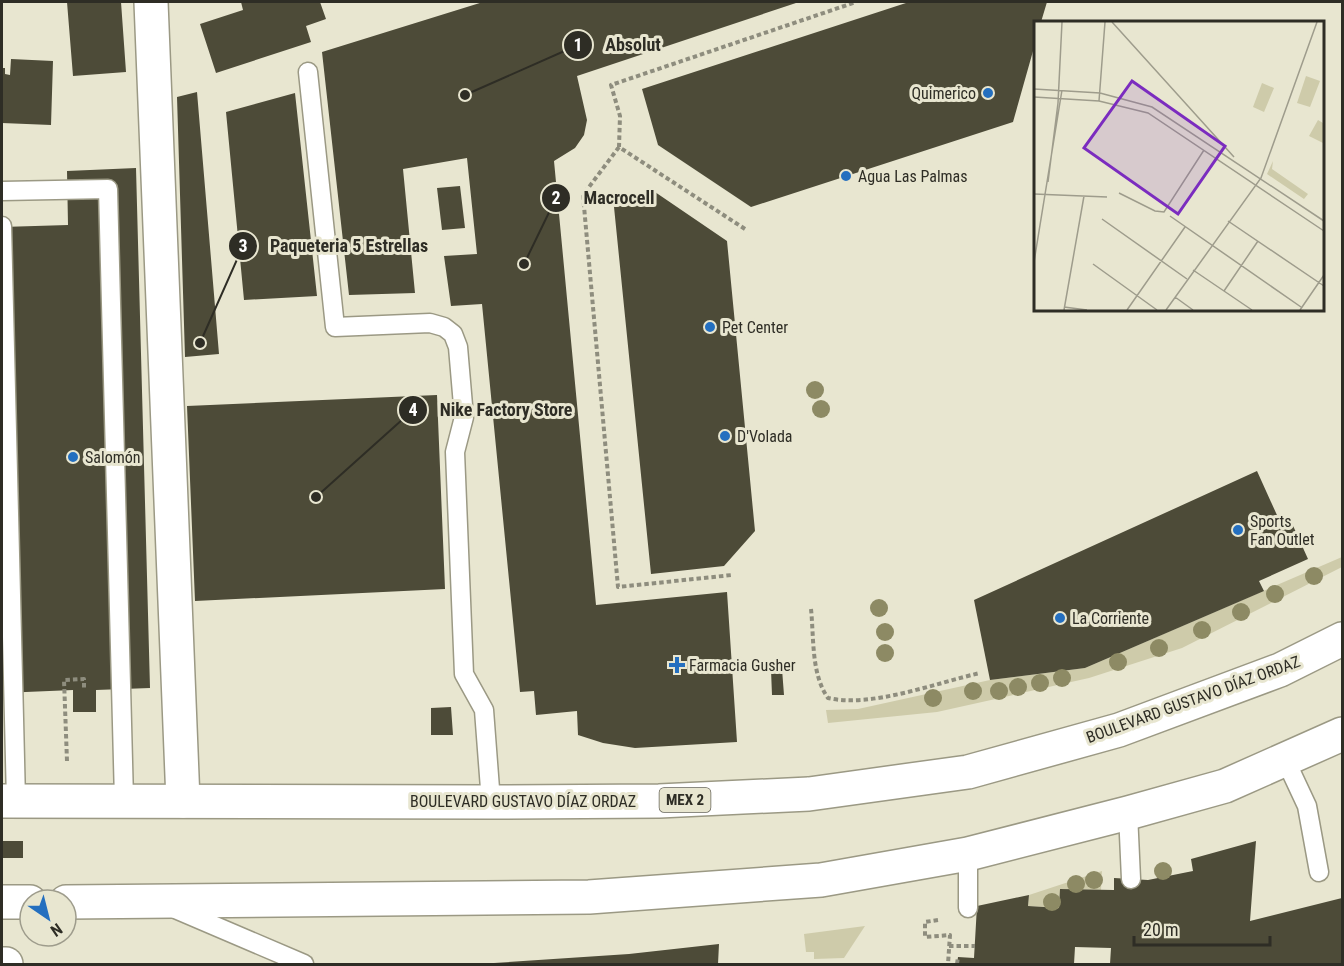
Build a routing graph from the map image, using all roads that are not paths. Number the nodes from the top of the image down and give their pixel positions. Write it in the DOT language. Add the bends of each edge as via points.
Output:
graph roads {
  1 [pos="151,2"];
  2 [pos="308,72"];
  3 [pos="2,191"];
  4 [pos="2,226"];
  5 [pos="1342,639"];
  6 [pos="1342,734"];
  7 [pos="1285,759"];
  8 [pos="124,800"];
  9 [pos="9,801"];
  10 [pos="183,801"];
  11 [pos="491,802"];
  12 [pos="1128,813"];
  13 [pos="968,854"];
  14 [pos="1319,872"];
  15 [pos="1131,879"];
  16 [pos="2,902"];
  17 [pos="18,902"];
  18 [pos="78,902"];
  19 [pos="160,903"];
  20 [pos="968,908"];
  21 [pos="304,964"];
  1 -- 10 [label="main road"];
  2 -- 11 [label="lane" via="335,327 430,323 453,334 458,347 464,417 455,452 464,674 484,710"];
  3 -- 8 [label="lane" via="108,189"];
  4 -- 9 [label="lane"];
  5 -- 11 [label="main road, BOULEVARD GUSTAVO DÍAZ ORDAZ / MEX 2" via="1280,670 1119,730 968,772 809,794 659,801"];
  6 -- 7 [label="main road"];
  7 -- 12 [label="main road" via="1225,786"];
  7 -- 14 [label="lane" via="1307,806"];
  8 -- 9 [label="main road, BOULEVARD GUSTAVO DÍAZ ORDAZ / MEX 2"];
  8 -- 10 [label="main road, BOULEVARD GUSTAVO DÍAZ ORDAZ / MEX 2"];
  10 -- 11 [label="main road, BOULEVARD GUSTAVO DÍAZ ORDAZ / MEX 2"];
  12 -- 13 [label="main road"];
  12 -- 15 [label="lane"];
  13 -- 19 [label="main road" via="821,880 589,897"];
  13 -- 20 [label="lane"];
  16 -- 17 [label="main road"];
  18 -- 19 [label="main road"];
  19 -- 21 [label="lane"];
}
